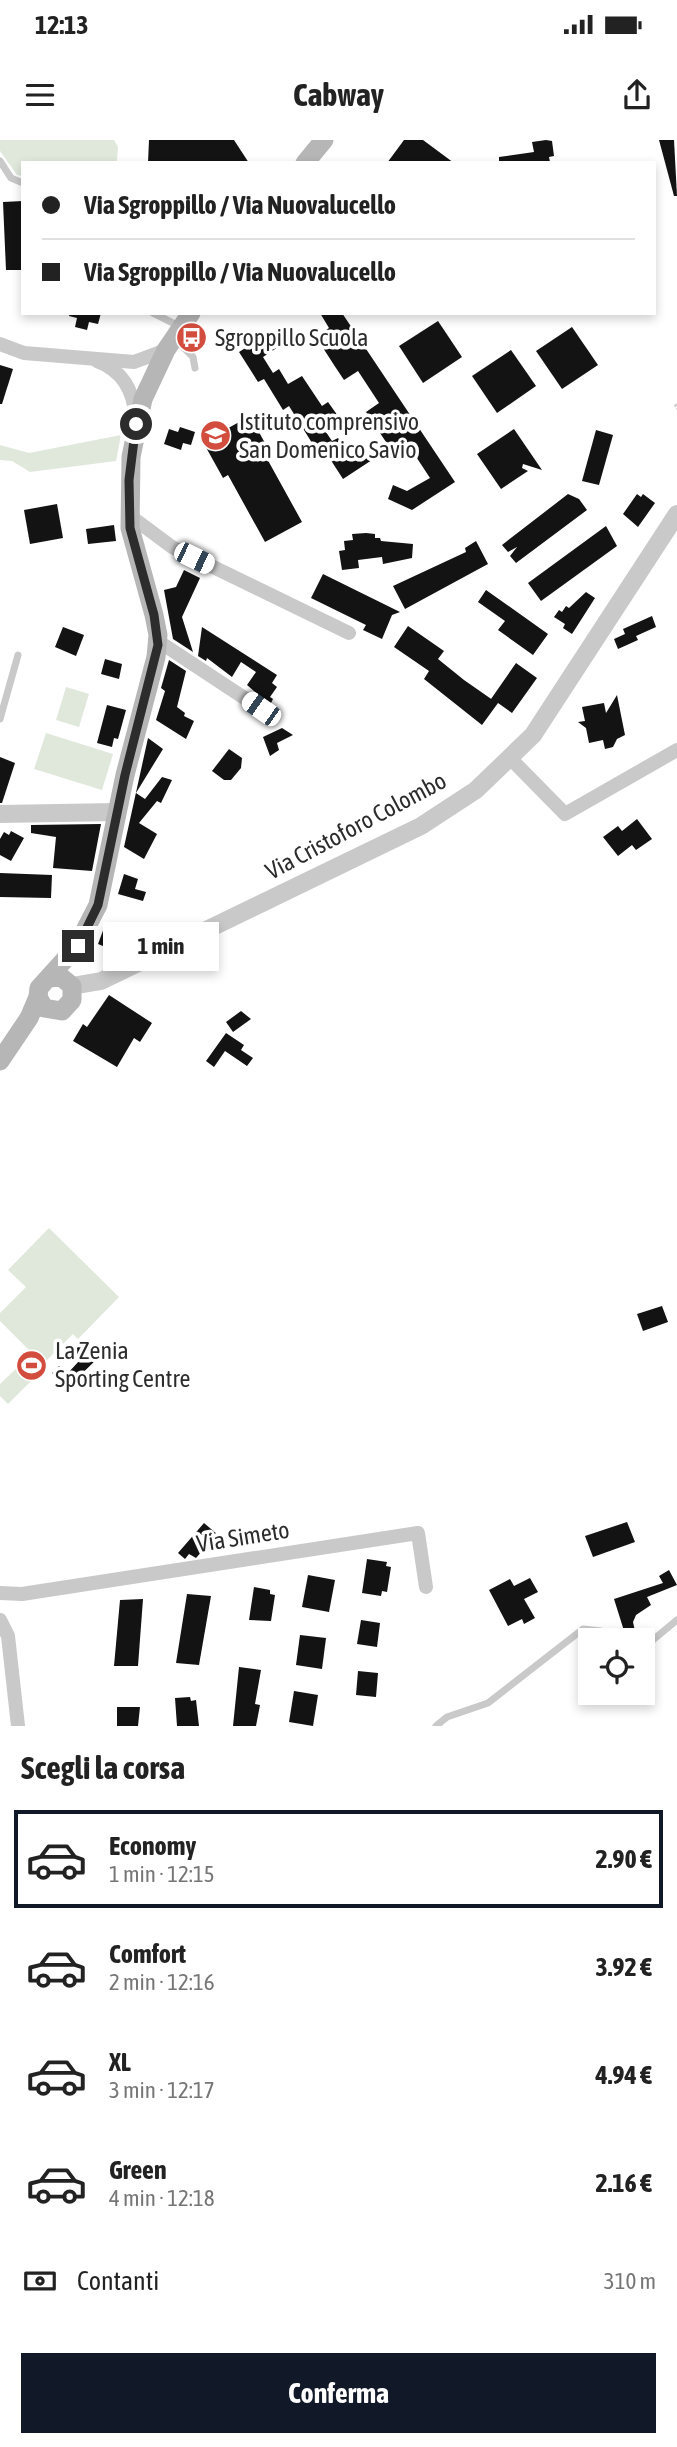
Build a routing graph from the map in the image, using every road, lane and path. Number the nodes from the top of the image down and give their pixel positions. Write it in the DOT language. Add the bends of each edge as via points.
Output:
graph roads {
  1 [pos="324,140"];
  2 [pos="0,161"];
  3 [pos="307,161"];
  4 [pos="21,182"];
  5 [pos="157,315"];
  6 [pos="181,327"];
  7 [pos="0,344"];
  8 [pos="89,358"];
  9 [pos="134,362"];
  10 [pos="195,369"];
  11 [pos="125,381"];
  12 [pos="150,381"];
  13 [pos="677,404"];
  14 [pos="677,409"];
  15 [pos="136,424"];
  16 [pos="677,514"];
  17 [pos="129,516"];
  18 [pos="133,545"];
  19 [pos="172,547"];
  20 [pos="349,633"];
  21 [pos="158,641"];
  22 [pos="18,654"];
  23 [pos="261,709"];
  24 [pos="0,719"];
  25 [pos="677,750"];
  26 [pos="511,759"];
  27 [pos="117,812"];
  28 [pos="0,814"];
  29 [pos="78,946"];
  30 [pos="49,978"];
  31 [pos="101,981"];
  32 [pos="71,985"];
  33 [pos="38,997"];
  34 [pos="64,1009"];
  35 [pos="16,1040"];
  36 [pos="0,1061"];
  37 [pos="426,1587"];
  38 [pos="0,1593"];
  39 [pos="22,1594"];
  40 [pos="0,1604"];
  41 [pos="0,1620"];
  42 [pos="677,1620"];
  43 [pos="578,1633"];
  44 [pos="655,1638"];
  45 [pos="18,1726"];
  46 [pos="436,1726"];
  1 -- 3 [label="main road"];
  2 -- 4 [label="lane" via="11,178"];
  5 -- 6 [label="lane"];
  6 -- 9 [label="street"];
  6 -- 10 [label="lane"];
  6 -- 12 [label="main road"];
  7 -- 8 [label="street" via="24,353"];
  8 -- 9 [label="street"];
  8 -- 11 [label="street" via="109,366"];
  9 -- 12 [label="street"];
  11 -- 12 [label="street"];
  11 -- 15 [label="street" via="134,401"];
  12 -- 15 [label="main road"];
  13 -- 14 [label="path"];
  15 -- 17 [label="main road"];
  16 -- 26 [label="street, Via Cristoforo Colombo" via="551,710"];
  17 -- 18 [label="main road"];
  17 -- 19 [label="street"];
  18 -- 19 [label="street" via="142,538"];
  18 -- 21 [label="main road"];
  19 -- 20 [label="street"];
  21 -- 23 [label="street"];
  21 -- 27 [label="main road"];
  22 -- 24 [label="lane"];
  25 -- 26 [label="street" via="565,814"];
  26 -- 31 [label="street, Via Cristoforo Colombo" via="476,790 421,826"];
  27 -- 28 [label="street"];
  27 -- 29 [label="main road" via="98,905"];
  29 -- 30 [label="main road"];
  29 -- 32 [label="main road" via="70,967"];
  30 -- 32 [label="main road" via="61,977"];
  30 -- 33 [label="main road" via="39,988"];
  31 -- 32 [label="street"];
  31 -- 34 [label="street"];
  32 -- 34 [label="main road" via="72,1000"];
  33 -- 34 [label="main road" via="44,1008"];
  33 -- 35 [label="main road"];
  34 -- 35 [label="main road"];
  35 -- 36 [label="main road"];
  37 -- 39 [label="street, Via Simeto" via="418,1534"];
  38 -- 39 [label="street"];
  39 -- 40 [label="street"];
  41 -- 45 [label="street" via="8,1636"];
  42 -- 44 [label="lane"];
  43 -- 46 [label="lane" via="488,1703 447,1717"];
}
